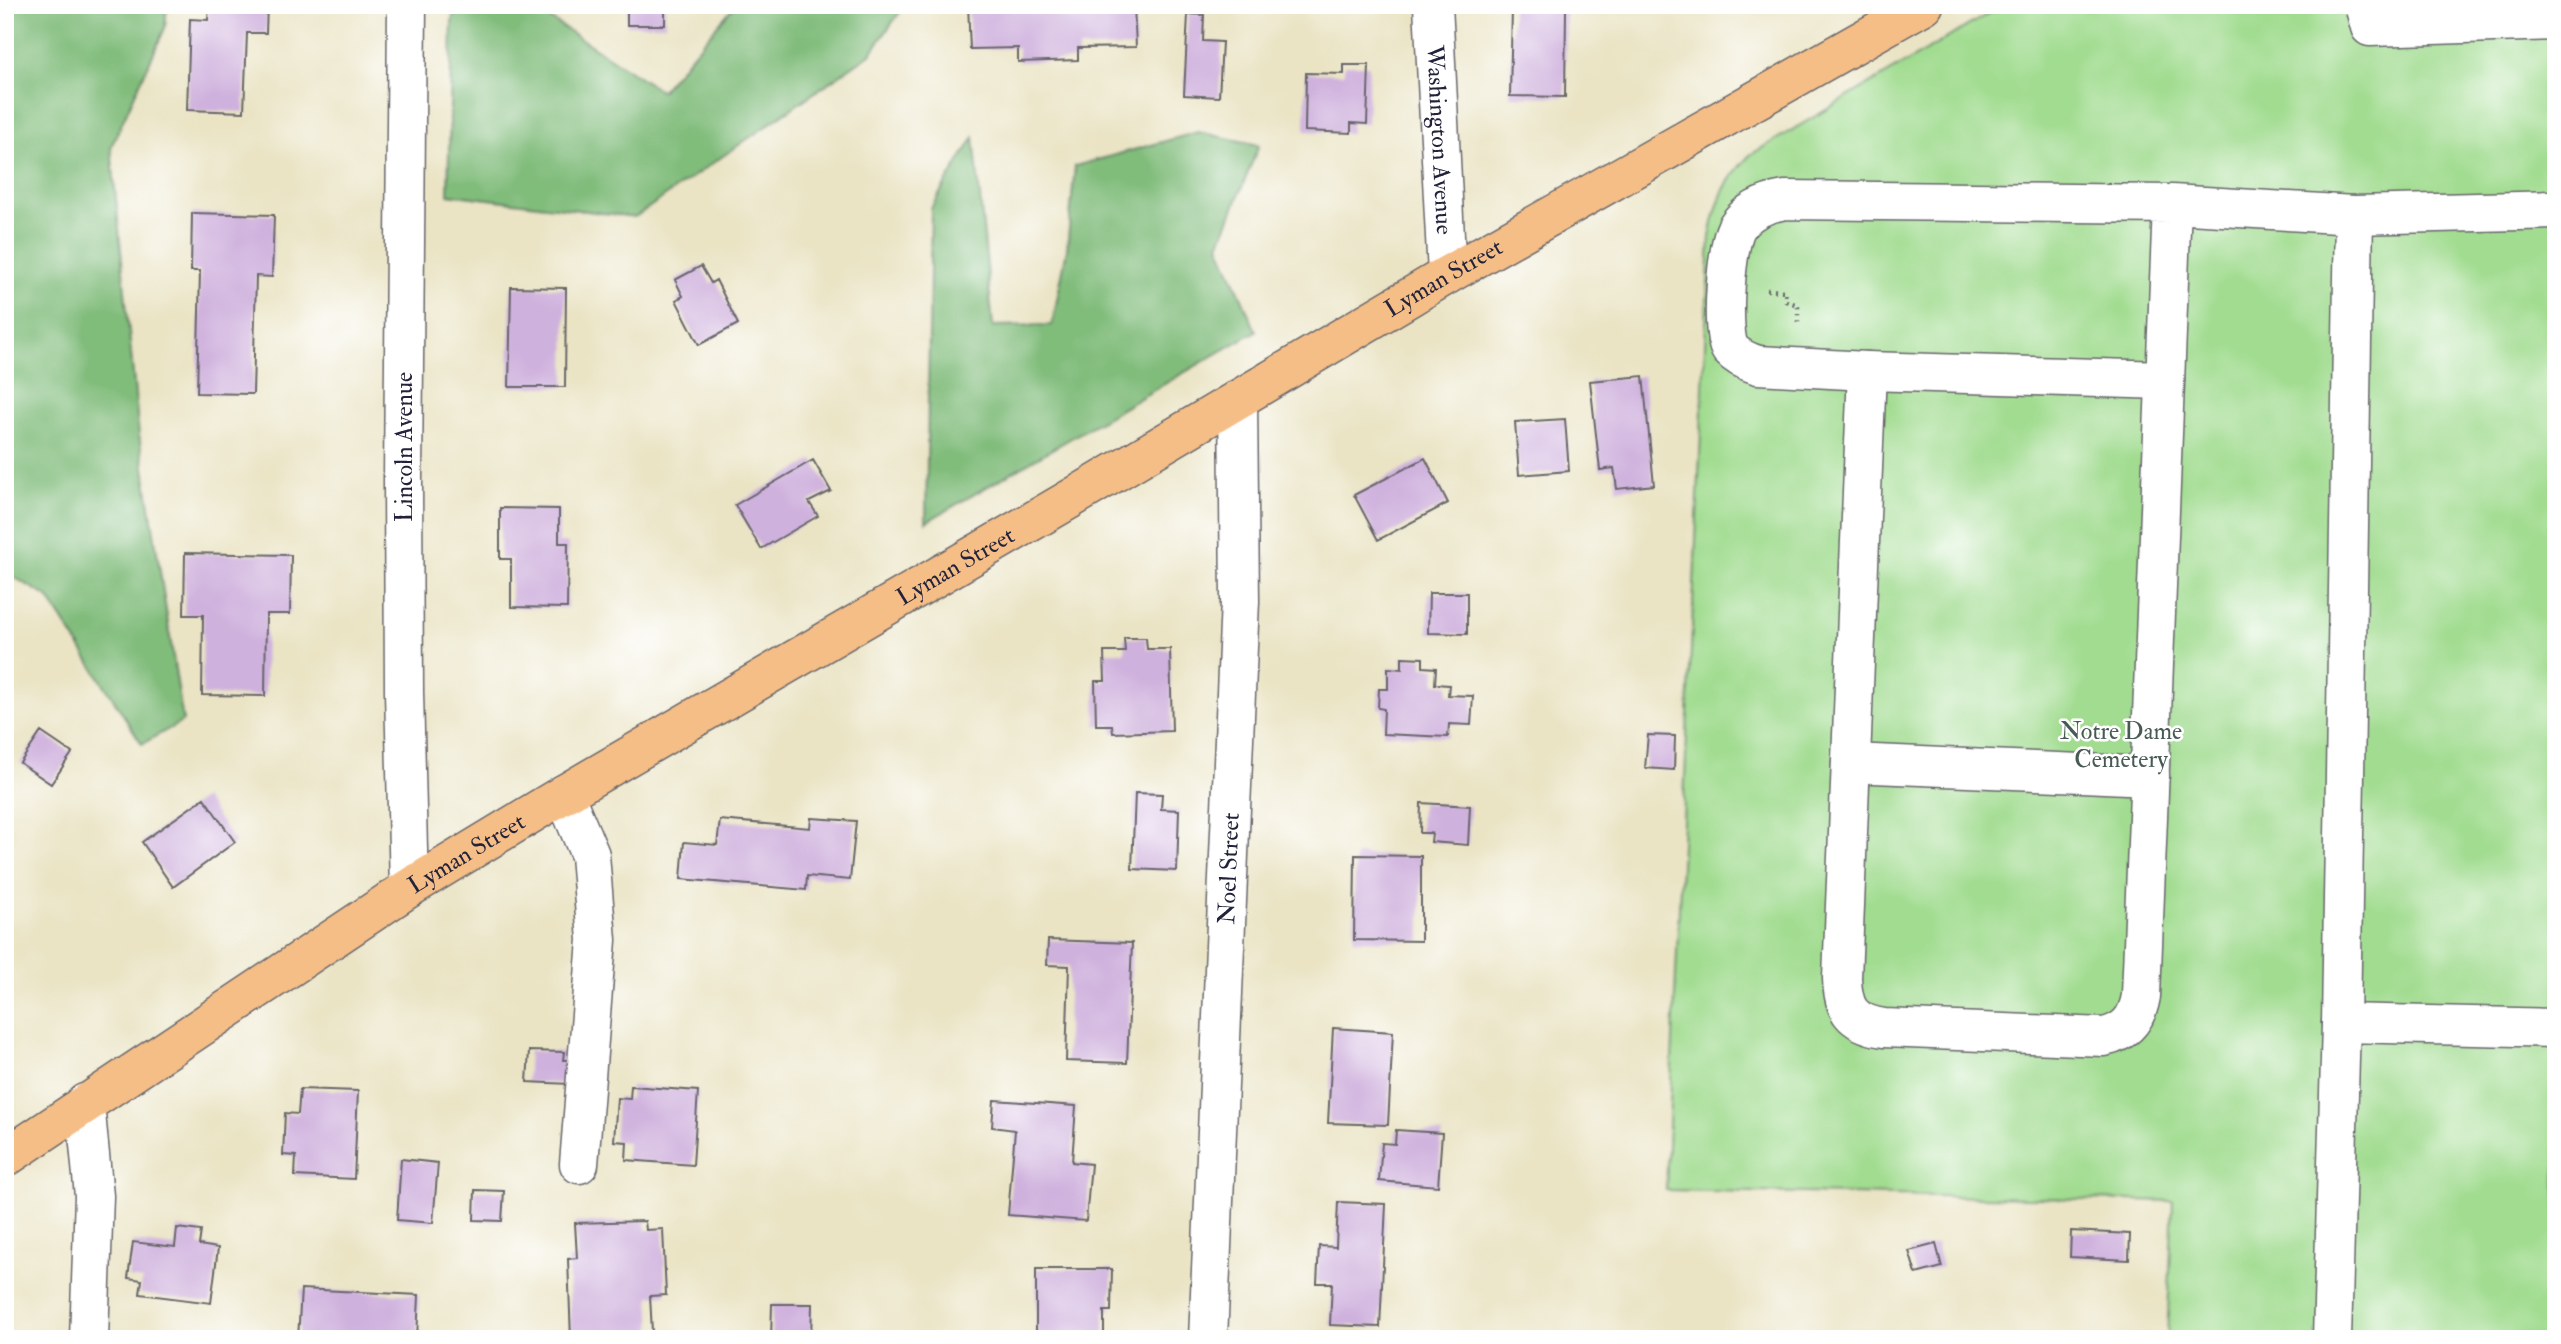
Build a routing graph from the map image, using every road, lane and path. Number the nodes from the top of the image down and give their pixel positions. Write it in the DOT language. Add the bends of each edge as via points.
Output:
graph roads {
  1 [pos="407,5"];
  2 [pos="1433,5"];
  3 [pos="1924,5"];
  4 [pos="2364,5"];
  5 [pos="2556,21"];
  6 [pos="2172,204"];
  7 [pos="2556,210"];
  8 [pos="2354,215"];
  9 [pos="1447,275"];
  10 [pos="1726,289"];
  11 [pos="1796,368"];
  12 [pos="1867,371"];
  13 [pos="2165,380"];
  14 [pos="1238,399"];
  15 [pos="1851,763"];
  16 [pos="2150,776"];
  17 [pos="564,794"];
  18 [pos="409,888"];
  19 [pos="2341,1023"];
  20 [pos="2556,1027"];
  21 [pos="85,1102"];
  22 [pos="5,1158"];
  23 [pos="579,1164"];
  24 [pos="89,1339"];
  25 [pos="1208,1339"];
  26 [pos="2332,1339"];
  1 -- 18 [label="street, Lincoln Avenue" via="403,505"];
  2 -- 9 [label="street, Washington Avenue"];
  3 -- 9 [label="main road, Lyman Street"];
  4 -- 5 [label="street" via="2370,27"];
  6 -- 8 [label="street"];
  6 -- 10 [label="street" via="1778,201 1747,215 1734,230 1728,247"];
  6 -- 13 [label="street"];
  7 -- 8 [label="street"];
  8 -- 19 [label="street"];
  9 -- 14 [label="main road, Lyman Street"];
  10 -- 11 [label="street" via="1725,327 1730,348 1748,362"];
  10 -- 11 [label="path" via="1785,291 1786,301 1798,305"];
  11 -- 12 [label="street"];
  12 -- 13 [label="street"];
  12 -- 15 [label="street"];
  13 -- 16 [label="street"];
  14 -- 17 [label="main road, Lyman Street"];
  14 -- 25 [label="street, Noel Street" via="1240,601"];
  15 -- 16 [label="street"];
  15 -- 16 [label="street" via="1842,993 1845,1005 1861,1023 1884,1028 2104,1037 2123,1031 2139,1010 2141,996"];
  17 -- 18 [label="main road, Lyman Street"];
  17 -- 23 [label="street" via="590,855 597,940"];
  18 -- 21 [label="main road, Lyman Street"];
  19 -- 20 [label="street"];
  19 -- 26 [label="street"];
  21 -- 22 [label="main road, Lyman Street"];
  21 -- 24 [label="street" via="94,1196"];
}
